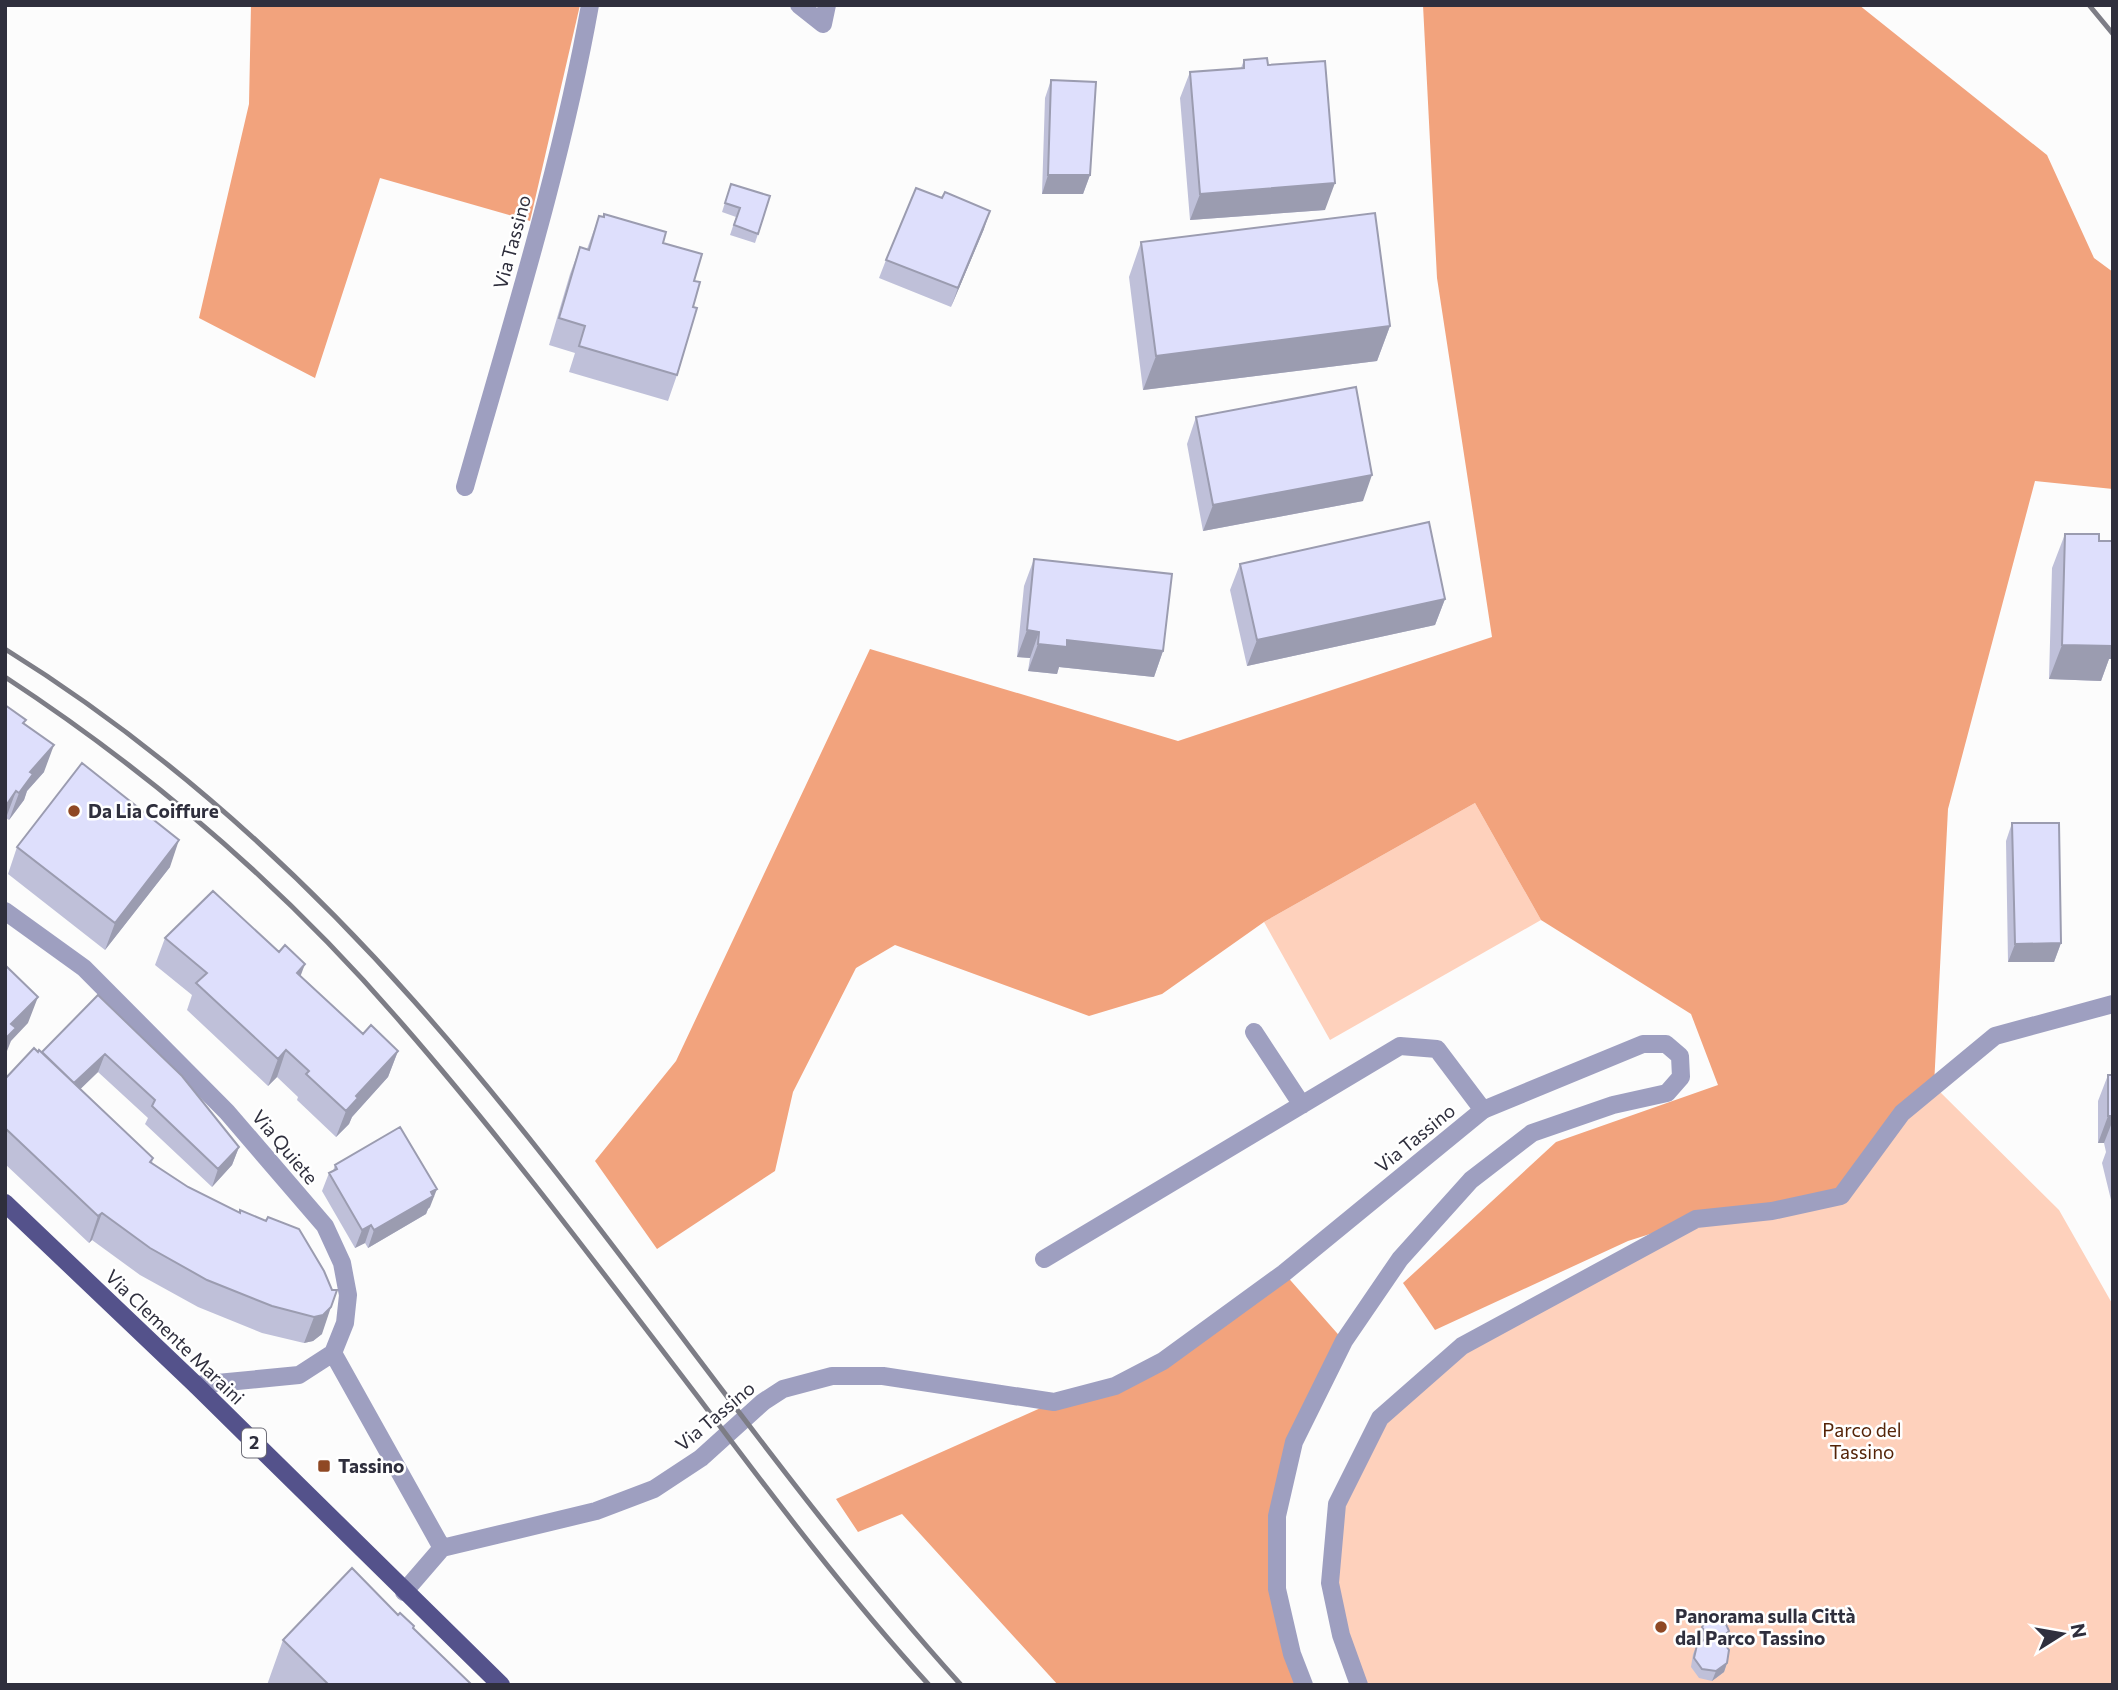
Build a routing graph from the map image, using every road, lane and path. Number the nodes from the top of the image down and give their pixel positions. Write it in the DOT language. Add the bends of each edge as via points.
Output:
graph roads {
  1 [pos="590,5"];
  2 [pos="799,5"];
  3 [pos="827,5"];
  4 [pos="465,487"];
  5 [pos="5,911"];
  6 [pos="2113,1004"];
  7 [pos="1254,1032"];
  8 [pos="1302,1105"];
  9 [pos="1483,1110"];
  10 [pos="5,1203"];
  11 [pos="1044,1259"];
  12 [pos="333,1353"];
  13 [pos="196,1385"];
  14 [pos="442,1548"];
  15 [pos="404,1592"];
  16 [pos="501,1685"];
  17 [pos="1304,1685"];
  18 [pos="1359,1685"];
  1 -- 4 [label="street, Via Tassino" via="537,234"];
  2 -- 3 [label="street" via="823,24"];
  5 -- 12 [label="street, Via Quiete" via="84,968 228,1112 325,1226 342,1263 348,1295 345,1323"];
  6 -- 18 [label="street" via="1995,1036 1902,1113 1841,1196 1772,1211 1696,1219 1462,1346 1380,1418 1337,1504 1330,1583 1341,1635"];
  7 -- 8 [label="street"];
  8 -- 9 [label="street" via="1400,1046 1437,1049"];
  8 -- 11 [label="street"];
  9 -- 14 [label="street, Via Tassino" via="1284,1273 1163,1361 1115,1385 1054,1402 883,1376 832,1376 783,1389 701,1458 654,1489 596,1511"];
  9 -- 17 [label="street, Via Tassino" via="1643,1044 1666,1044 1680,1056 1681,1077 1667,1093 1613,1105 1532,1133 1471,1180 1400,1259 1344,1341 1294,1442 1277,1516 1278,1589"];
  10 -- 13 [label="main road, Via Clemente Maraini / 2"];
  12 -- 13 [label="street" via="299,1375"];
  12 -- 14 [label="street"];
  13 -- 15 [label="main road, Via Clemente Maraini / 2"];
  14 -- 15 [label="street"];
  15 -- 16 [label="main road, Via Clemente Maraini / 2"];
}
